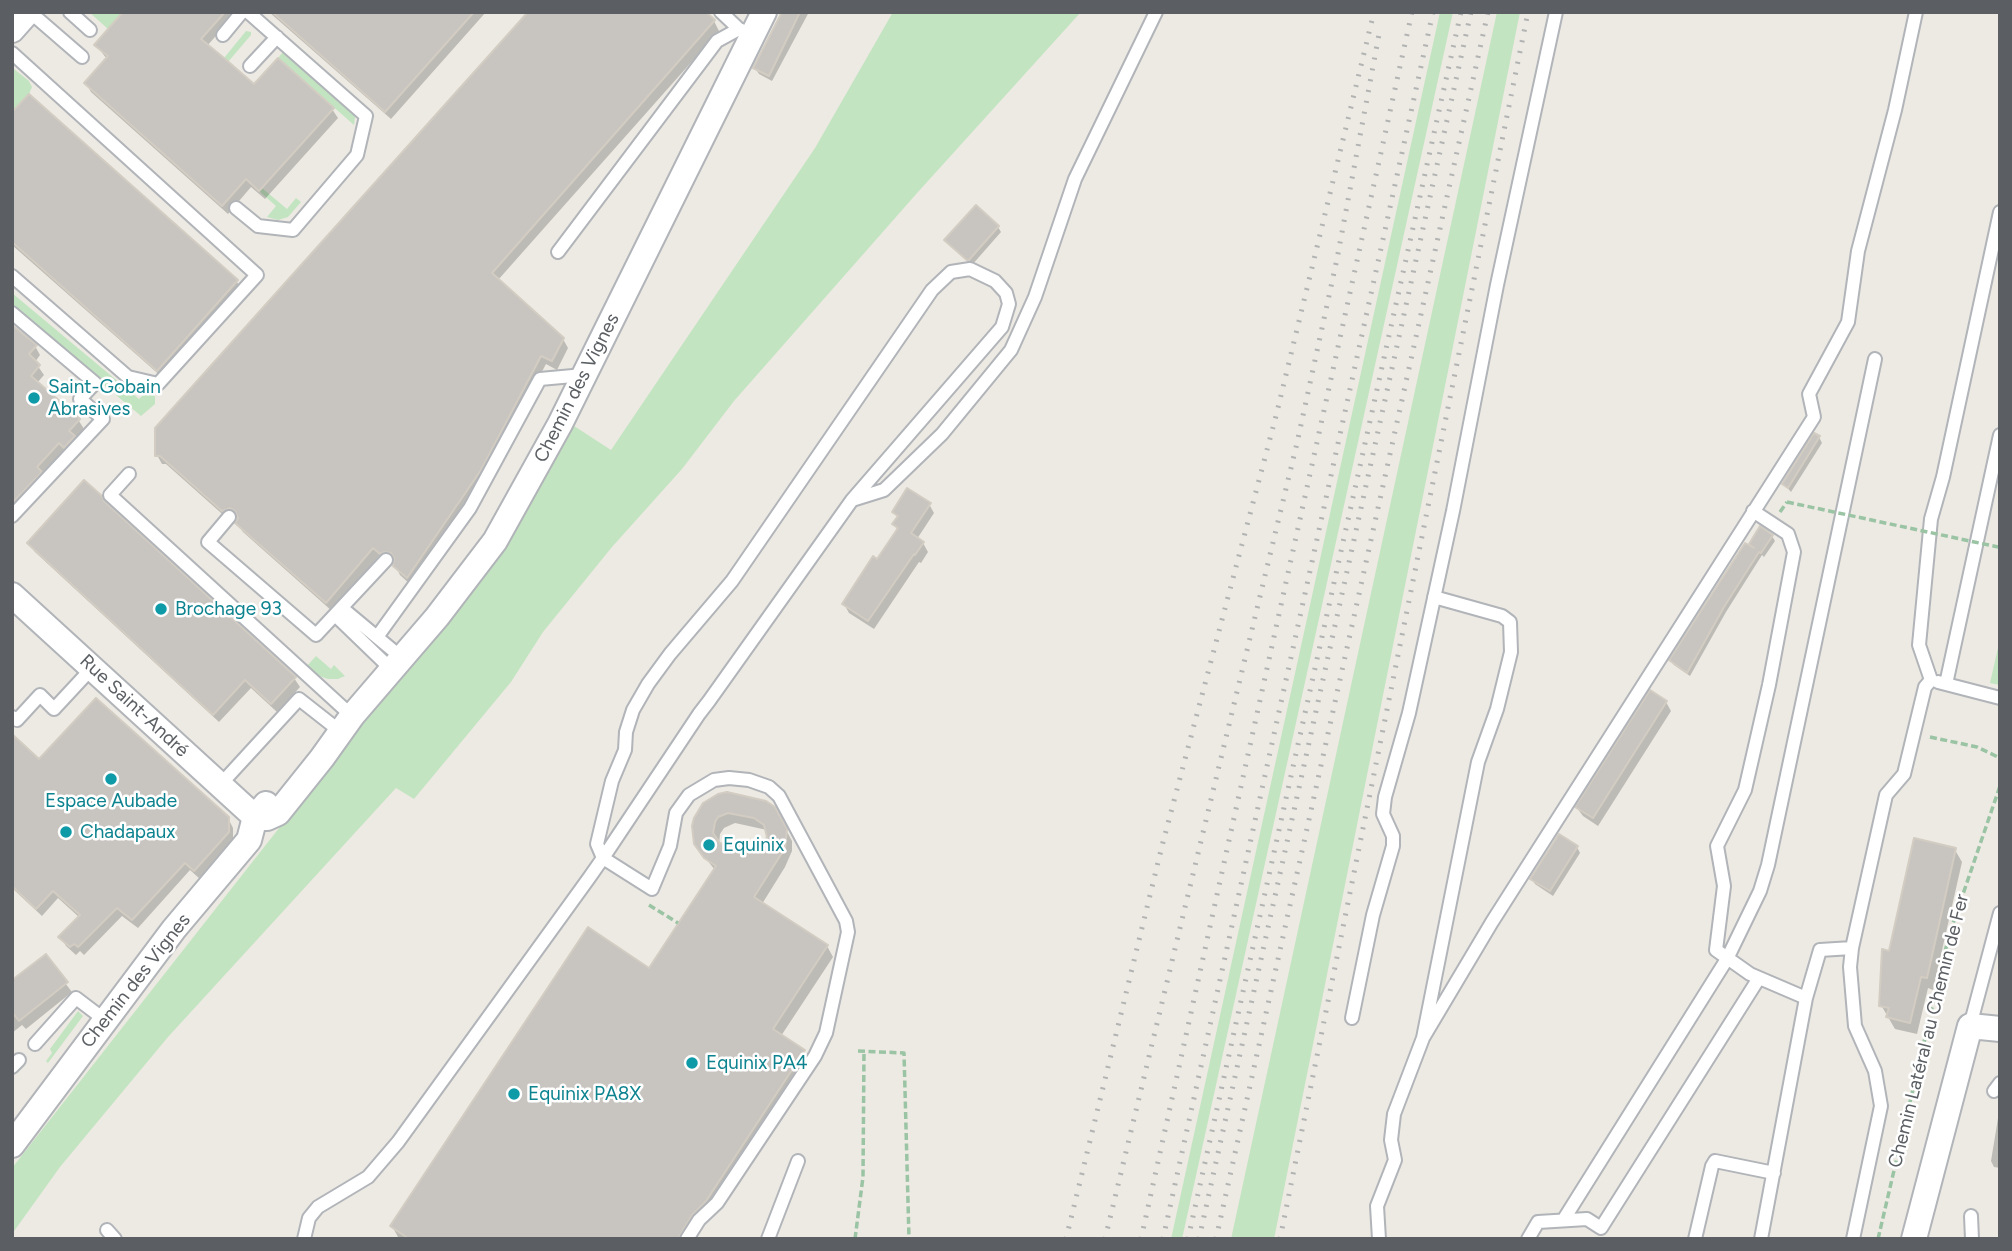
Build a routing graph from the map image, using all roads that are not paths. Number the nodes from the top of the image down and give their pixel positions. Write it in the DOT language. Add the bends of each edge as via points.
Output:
graph roads {
  1 [pos="29,12"];
  2 [pos="70,12"];
  3 [pos="242,12"];
  4 [pos="248,12"];
  5 [pos="764,12"];
  6 [pos="1156,12"];
  7 [pos="1556,12"];
  8 [pos="1916,12"];
  9 [pos="735,22"];
  10 [pos="12,30"];
  11 [pos="90,30"];
  12 [pos="223,35"];
  13 [pos="277,37"];
  14 [pos="12,53"];
  15 [pos="82,57"];
  16 [pos="250,66"];
  17 [pos="236,208"];
  18 [pos="2000,212"];
  19 [pos="558,252"];
  20 [pos="12,276"];
  21 [pos="12,313"];
  22 [pos="1875,359"];
  23 [pos="584,375"];
  24 [pos="2000,435"];
  25 [pos="129,474"];
  26 [pos="852,500"];
  27 [pos="1753,511"];
  28 [pos="12,516"];
  29 [pos="229,517"];
  30 [pos="386,560"];
  31 [pos="12,595"];
  32 [pos="1434,597"];
  33 [pos="339,612"];
  34 [pos="377,638"];
  35 [pos="397,664"];
  36 [pos="93,667"];
  37 [pos="1931,680"];
  38 [pos="1946,684"];
  39 [pos="2000,698"];
  40 [pos="12,716"];
  41 [pos="347,724"];
  42 [pos="220,785"];
  43 [pos="255,817"];
  44 [pos="603,858"];
  45 [pos="2000,913"];
  46 [pos="1852,948"];
  47 [pos="1727,958"];
  48 [pos="1759,978"];
  49 [pos="1807,998"];
  50 [pos="1352,1018"];
  51 [pos="105,1020"];
  52 [pos="1970,1026"];
  53 [pos="2000,1030"];
  54 [pos="1423,1038"];
  55 [pos="35,1044"];
  56 [pos="12,1144"];
  57 [pos="798,1161"];
  58 [pos="1774,1173"];
  59 [pos="1971,1216"];
  60 [pos="1564,1219"];
  61 [pos="1605,1234"];
  62 [pos="304,1239"];
  63 [pos="687,1239"];
  64 [pos="768,1239"];
  65 [pos="1379,1239"];
  66 [pos="1528,1239"];
  67 [pos="1695,1239"];
  68 [pos="1761,1239"];
  69 [pos="1853,1239"];
  70 [pos="1914,1239"];
  71 [pos="1972,1239"];
  1 -- 10 [label="street"];
  1 -- 15 [label="lane"];
  2 -- 11 [label="lane"];
  3 -- 12 [label="lane"];
  4 -- 13 [label="lane"];
  5 -- 9 [label="street, Chemin des Vignes"];
  6 -- 26 [label="lane" via="1075,178 1035,298 1011,350 942,435 884,490"];
  7 -- 32 [label="lane"];
  8 -- 27 [label="lane" via="1856,260 1848,322 1809,394 1814,416"];
  9 -- 19 [label="lane"];
  9 -- 23 [label="street, Chemin des Vignes"];
  13 -- 16 [label="lane"];
  13 -- 17 [label="lane" via="366,116 357,155 293,230 258,226"];
  14 -- 20 [label="lane" via="257,275 158,384 128,377"];
  18 -- 37 [label="lane" via="1931,519 1919,645"];
  21 -- 28 [label="lane" via="95,383 80,399 103,419"];
  22 -- 47 [label="lane" via="1768,865"];
  23 -- 34 [label="lane" via="540,379 470,508"];
  23 -- 35 [label="street, Chemin des Vignes" via="495,541"];
  24 -- 38 [label="lane"];
  25 -- 41 [label="lane" via="110,495"];
  26 -- 44 [label="lane"];
  26 -- 44 [label="lane" via="1002,327 1009,304 1006,292 995,281 970,269 951,272 932,290 732,581 648,684 633,710 604,811 597,844"];
  27 -- 47 [label="lane" via="1788,534 1794,552 1745,790 1717,846 1724,886 1716,950"];
  27 -- 54 [label="lane"];
  29 -- 33 [label="lane" via="208,542 317,635"];
  30 -- 33 [label="lane"];
  31 -- 36 [label="street, Rue Saint-André"];
  32 -- 50 [label="lane" via="1385,797 1383,814 1393,846"];
  32 -- 54 [label="lane" via="1502,616 1510,622 1511,652 1478,762"];
  33 -- 34 [label="lane"];
  33 -- 35 [label="lane"];
  34 -- 35 [label="lane"];
  35 -- 41 [label="street, Chemin des Vignes"];
  36 -- 40 [label="lane" via="54,709 40,695 17,720"];
  36 -- 42 [label="street, Rue Saint-André"];
  37 -- 38 [label="lane"];
  37 -- 46 [label="lane" via="1925,687 1904,774 1886,795"];
  38 -- 39 [label="lane"];
  41 -- 42 [label="lane" via="299,699"];
  41 -- 43 [label="street, Chemin des Vignes" via="325,736"];
  42 -- 43 [label="street, Rue Saint-André"];
  43 -- 51 [label="street, Chemin des Vignes" via="249,840"];
  44 -- 62 [label="lane" via="398,1142 368,1177 318,1207 309,1218"];
  44 -- 63 [label="lane" via="652,889 670,846 676,813 689,795 714,780 749,780 779,796 846,921 846,945 832,1008 815,1056 717,1203"];
  45 -- 52 [label="lane"];
  46 -- 49 [label="lane" via="1820,950"];
  46 -- 69 [label="lane" via="1855,1026 1875,1070 1881,1106"];
  47 -- 48 [label="lane"];
  47 -- 60 [label="lane"];
  48 -- 49 [label="lane"];
  48 -- 61 [label="lane"];
  49 -- 58 [label="lane"];
  51 -- 55 [label="lane" via="76,998"];
  51 -- 56 [label="street, Chemin des Vignes"];
  52 -- 53 [label="street"];
  52 -- 70 [label="street, Chemin Latéral au Chemin de Fer"];
  54 -- 65 [label="lane" via="1394,1114 1391,1140 1395,1160 1377,1206"];
  57 -- 64 [label="lane"];
  58 -- 67 [label="lane" via="1715,1161"];
  58 -- 68 [label="lane"];
  59 -- 71 [label="lane"];
  60 -- 61 [label="lane" via="1587,1219"];
  60 -- 66 [label="lane" via="1538,1222"];
}
